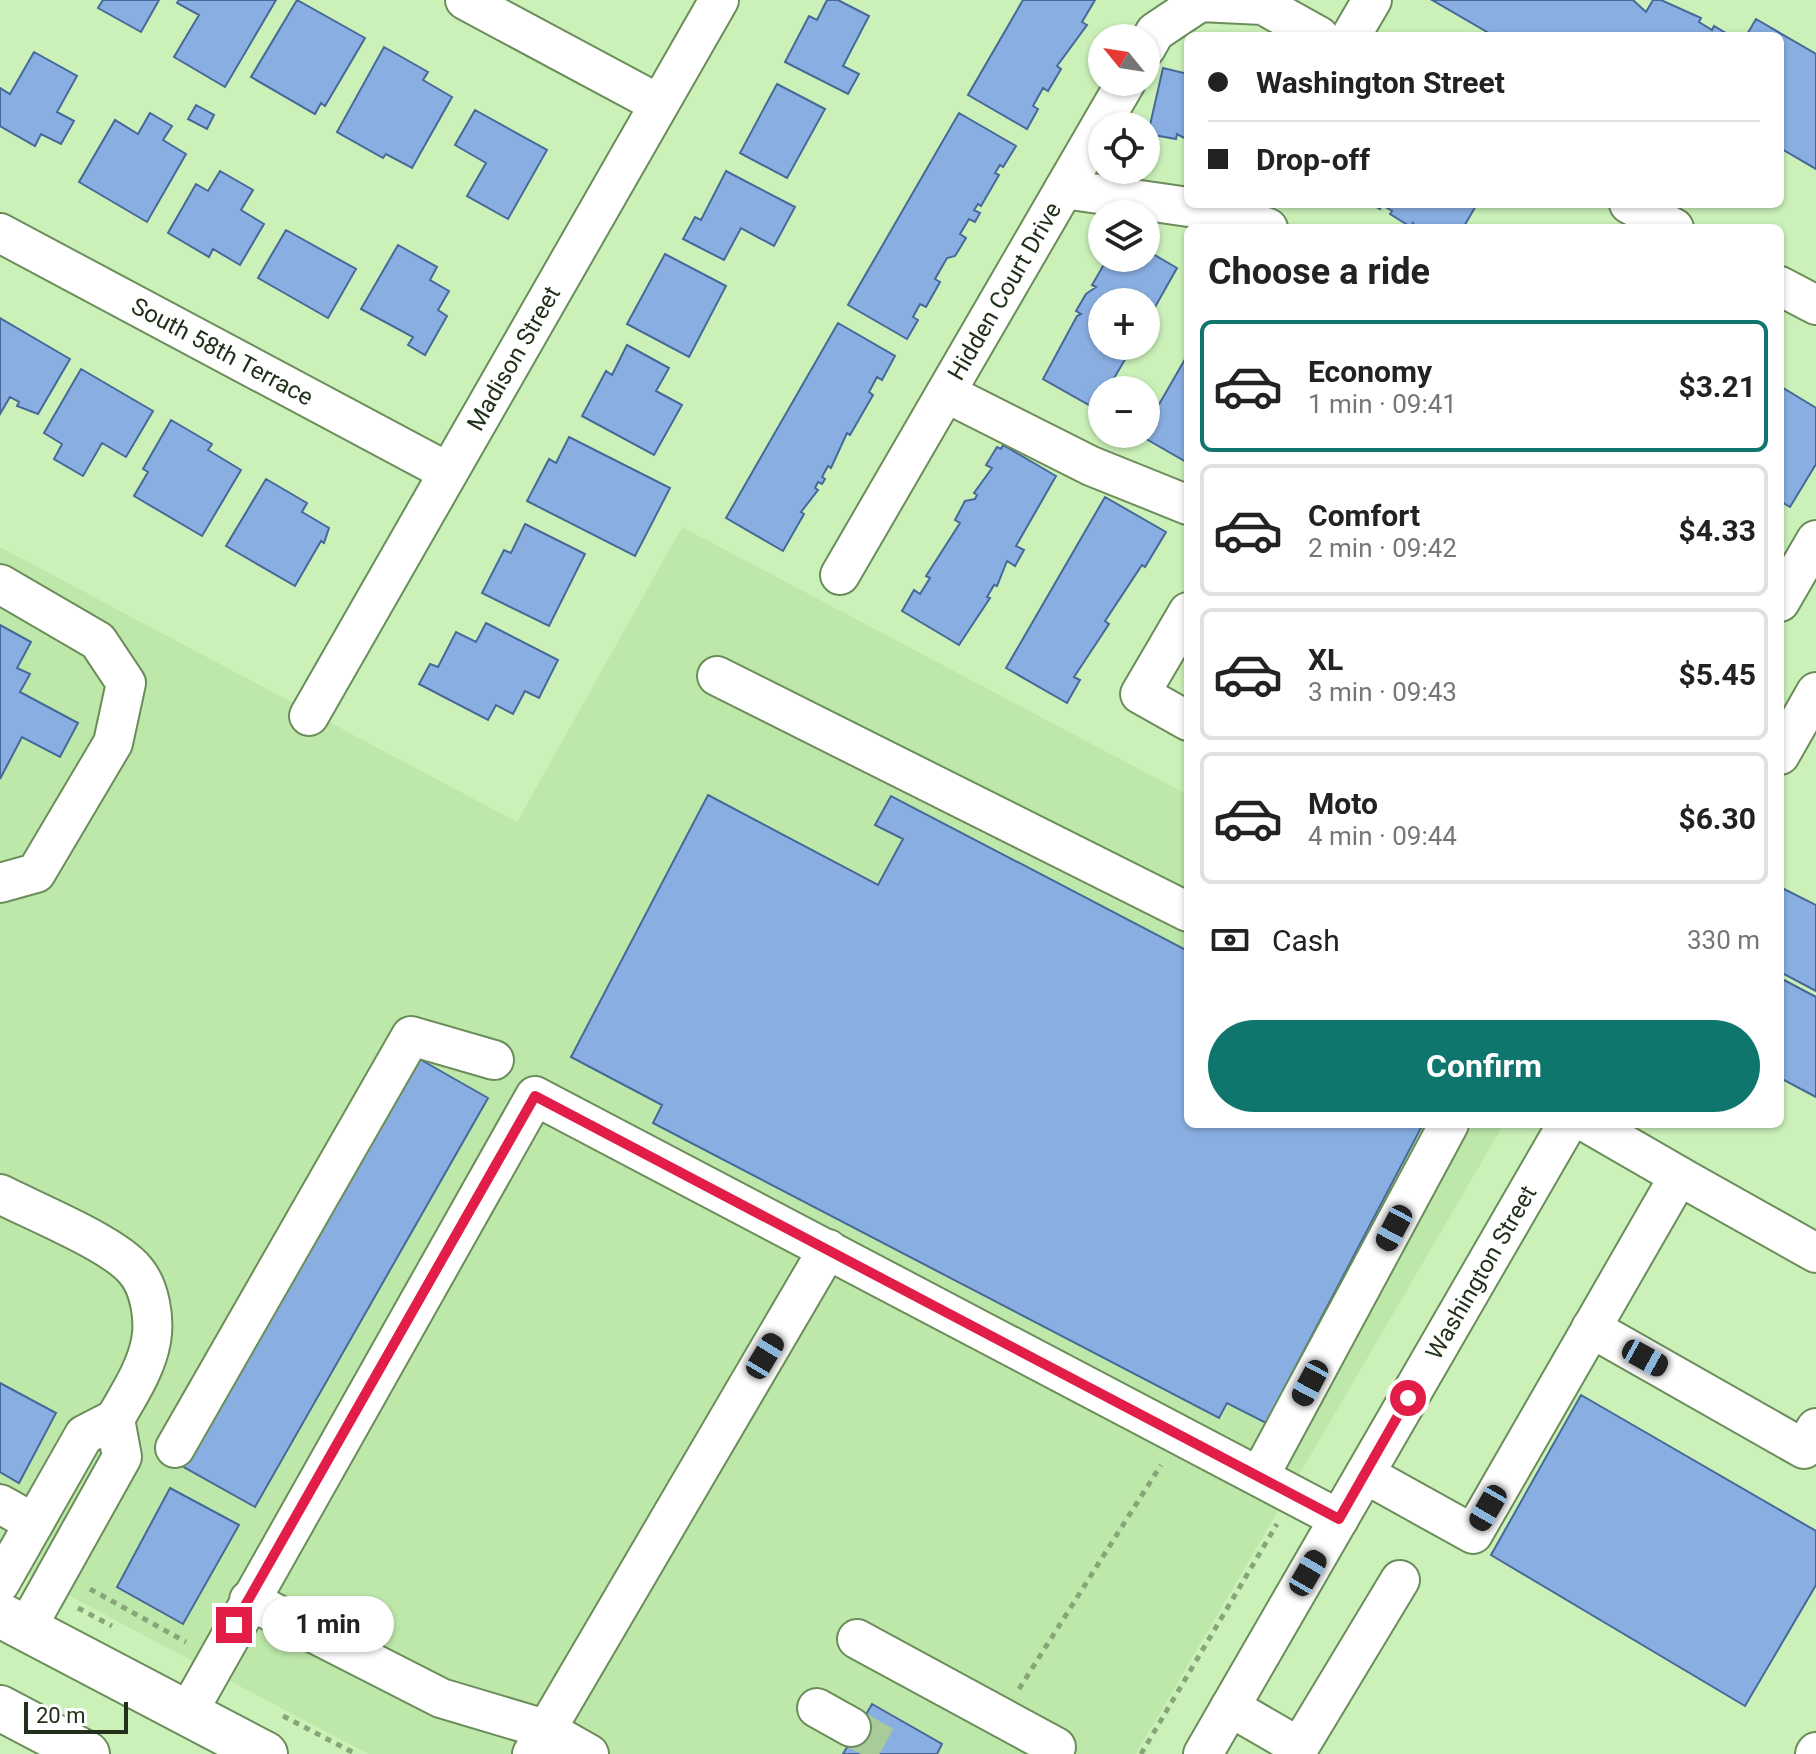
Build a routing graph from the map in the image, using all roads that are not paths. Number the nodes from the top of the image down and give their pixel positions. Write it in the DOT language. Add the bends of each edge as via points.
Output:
graph roads {
  1 [pos="465,0"];
  2 [pos="719,0"];
  3 [pos="1372,0"];
  4 [pos="1312,32"];
  5 [pos="1353,32"];
  6 [pos="1160,33"];
  7 [pos="1118,96"];
  8 [pos="659,104"];
  9 [pos="1064,189"];
  10 [pos="1184,206"];
  11 [pos="1195,208"];
  12 [pos="1636,208"];
  13 [pos="1258,224"];
  14 [pos="1666,224"];
  15 [pos="0,233"];
  16 [pos="1784,288"];
  17 [pos="1816,305"];
  18 [pos="946,393"];
  19 [pos="446,471"];
  20 [pos="1184,503"];
  21 [pos="1816,540"];
  22 [pos="840,575"];
  23 [pos="0,584"];
  24 [pos="1784,595"];
  25 [pos="1184,619"];
  26 [pos="717,676"];
  27 [pos="1816,692"];
  28 [pos="309,716"];
  29 [pos="1184,719"];
  30 [pos="1784,748"];
  31 [pos="0,883"];
  32 [pos="1184,910"];
  33 [pos="494,1060"];
  34 [pos="1447,1128"];
  35 [pos="1565,1128"];
  36 [pos="1596,1128"];
  37 [pos="1679,1176"];
  38 [pos="0,1194"];
  39 [pos="828,1249"];
  40 [pos="1816,1253"];
  41 [pos="1591,1328"];
  42 [pos="115,1419"];
  43 [pos="1816,1428"];
  44 [pos="175,1448"];
  45 [pos="1365,1474"];
  46 [pos="1260,1475"];
  47 [pos="0,1504"];
  48 [pos="1339,1519"];
  49 [pos="34,1523"];
  50 [pos="1400,1580"];
  51 [pos="0,1583"];
  52 [pos="249,1600"];
  53 [pos="7,1632"];
  54 [pos="857,1639"];
  55 [pos="1230,1707"];
  56 [pos="0,1708"];
  57 [pos="817,1708"];
  58 [pos="188,1712"];
  59 [pos="851,1727"];
  60 [pos="538,1742"];
  61 [pos="1056,1747"];
  62 [pos="1297,1751"];
  63 [pos="87,1754"];
  64 [pos="265,1754"];
  65 [pos="589,1754"];
  66 [pos="1203,1754"];
  1 -- 8 [label="street"];
  2 -- 8 [label="street, Madison Street"];
  3 -- 5 [label="street"];
  4 -- 6 [label="street" via="1263,5 1200,2"];
  7 -- 9 [label="street, Hidden Court Drive"];
  8 -- 19 [label="street, Madison Street"];
  9 -- 10 [label="street, Hidden Court Drive"];
  9 -- 18 [label="street, Hidden Court Drive"];
  11 -- 13 [label="street, Hidden Court Drive"];
  12 -- 14 [label="street"];
  15 -- 19 [label="street, South 58th Terrace"];
  16 -- 17 [label="street"];
  18 -- 20 [label="street, Hidden Court Drive" via="1091,466"];
  18 -- 22 [label="street, Hidden Court Drive"];
  19 -- 28 [label="street, Madison Street"];
  21 -- 24 [label="street"];
  23 -- 31 [label="street" via="98,641 126,683 113,743 36,873"];
  25 -- 29 [label="street" via="1140,694"];
  26 -- 32 [label="street"];
  27 -- 30 [label="street"];
  33 -- 44 [label="street" via="411,1036"];
  34 -- 46 [label="street"];
  35 -- 45 [label="street, Washington Street"];
  36 -- 37 [label="street"];
  37 -- 40 [label="street"];
  37 -- 41 [label="street"];
  38 -- 42 [label="street" via="113,1253 135,1270 146,1290 152,1340"];
  39 -- 46 [label="street"];
  39 -- 52 [label="street" via="535,1096"];
  39 -- 60 [label="street"];
  41 -- 43 [label="street" via="1804,1449"];
  41 -- 45 [label="street" via="1473,1534"];
  42 -- 49 [label="street" via="84,1435"];
  42 -- 53 [label="street" via="122,1457"];
  45 -- 48 [label="street, Washington Street"];
  46 -- 48 [label="street"];
  47 -- 49 [label="street"];
  48 -- 55 [label="street, Washington Street"];
  49 -- 51 [label="street"];
  50 -- 62 [label="street"];
  52 -- 58 [label="street"];
  52 -- 60 [label="street"];
  53 -- 58 [label="main road" via="67,1650"];
  54 -- 61 [label="street"];
  55 -- 62 [label="street"];
  55 -- 66 [label="street, Washington Street"];
  56 -- 63 [label="main road"];
  57 -- 59 [label="street"];
  58 -- 64 [label="main road"];
  60 -- 65 [label="street"];
}
